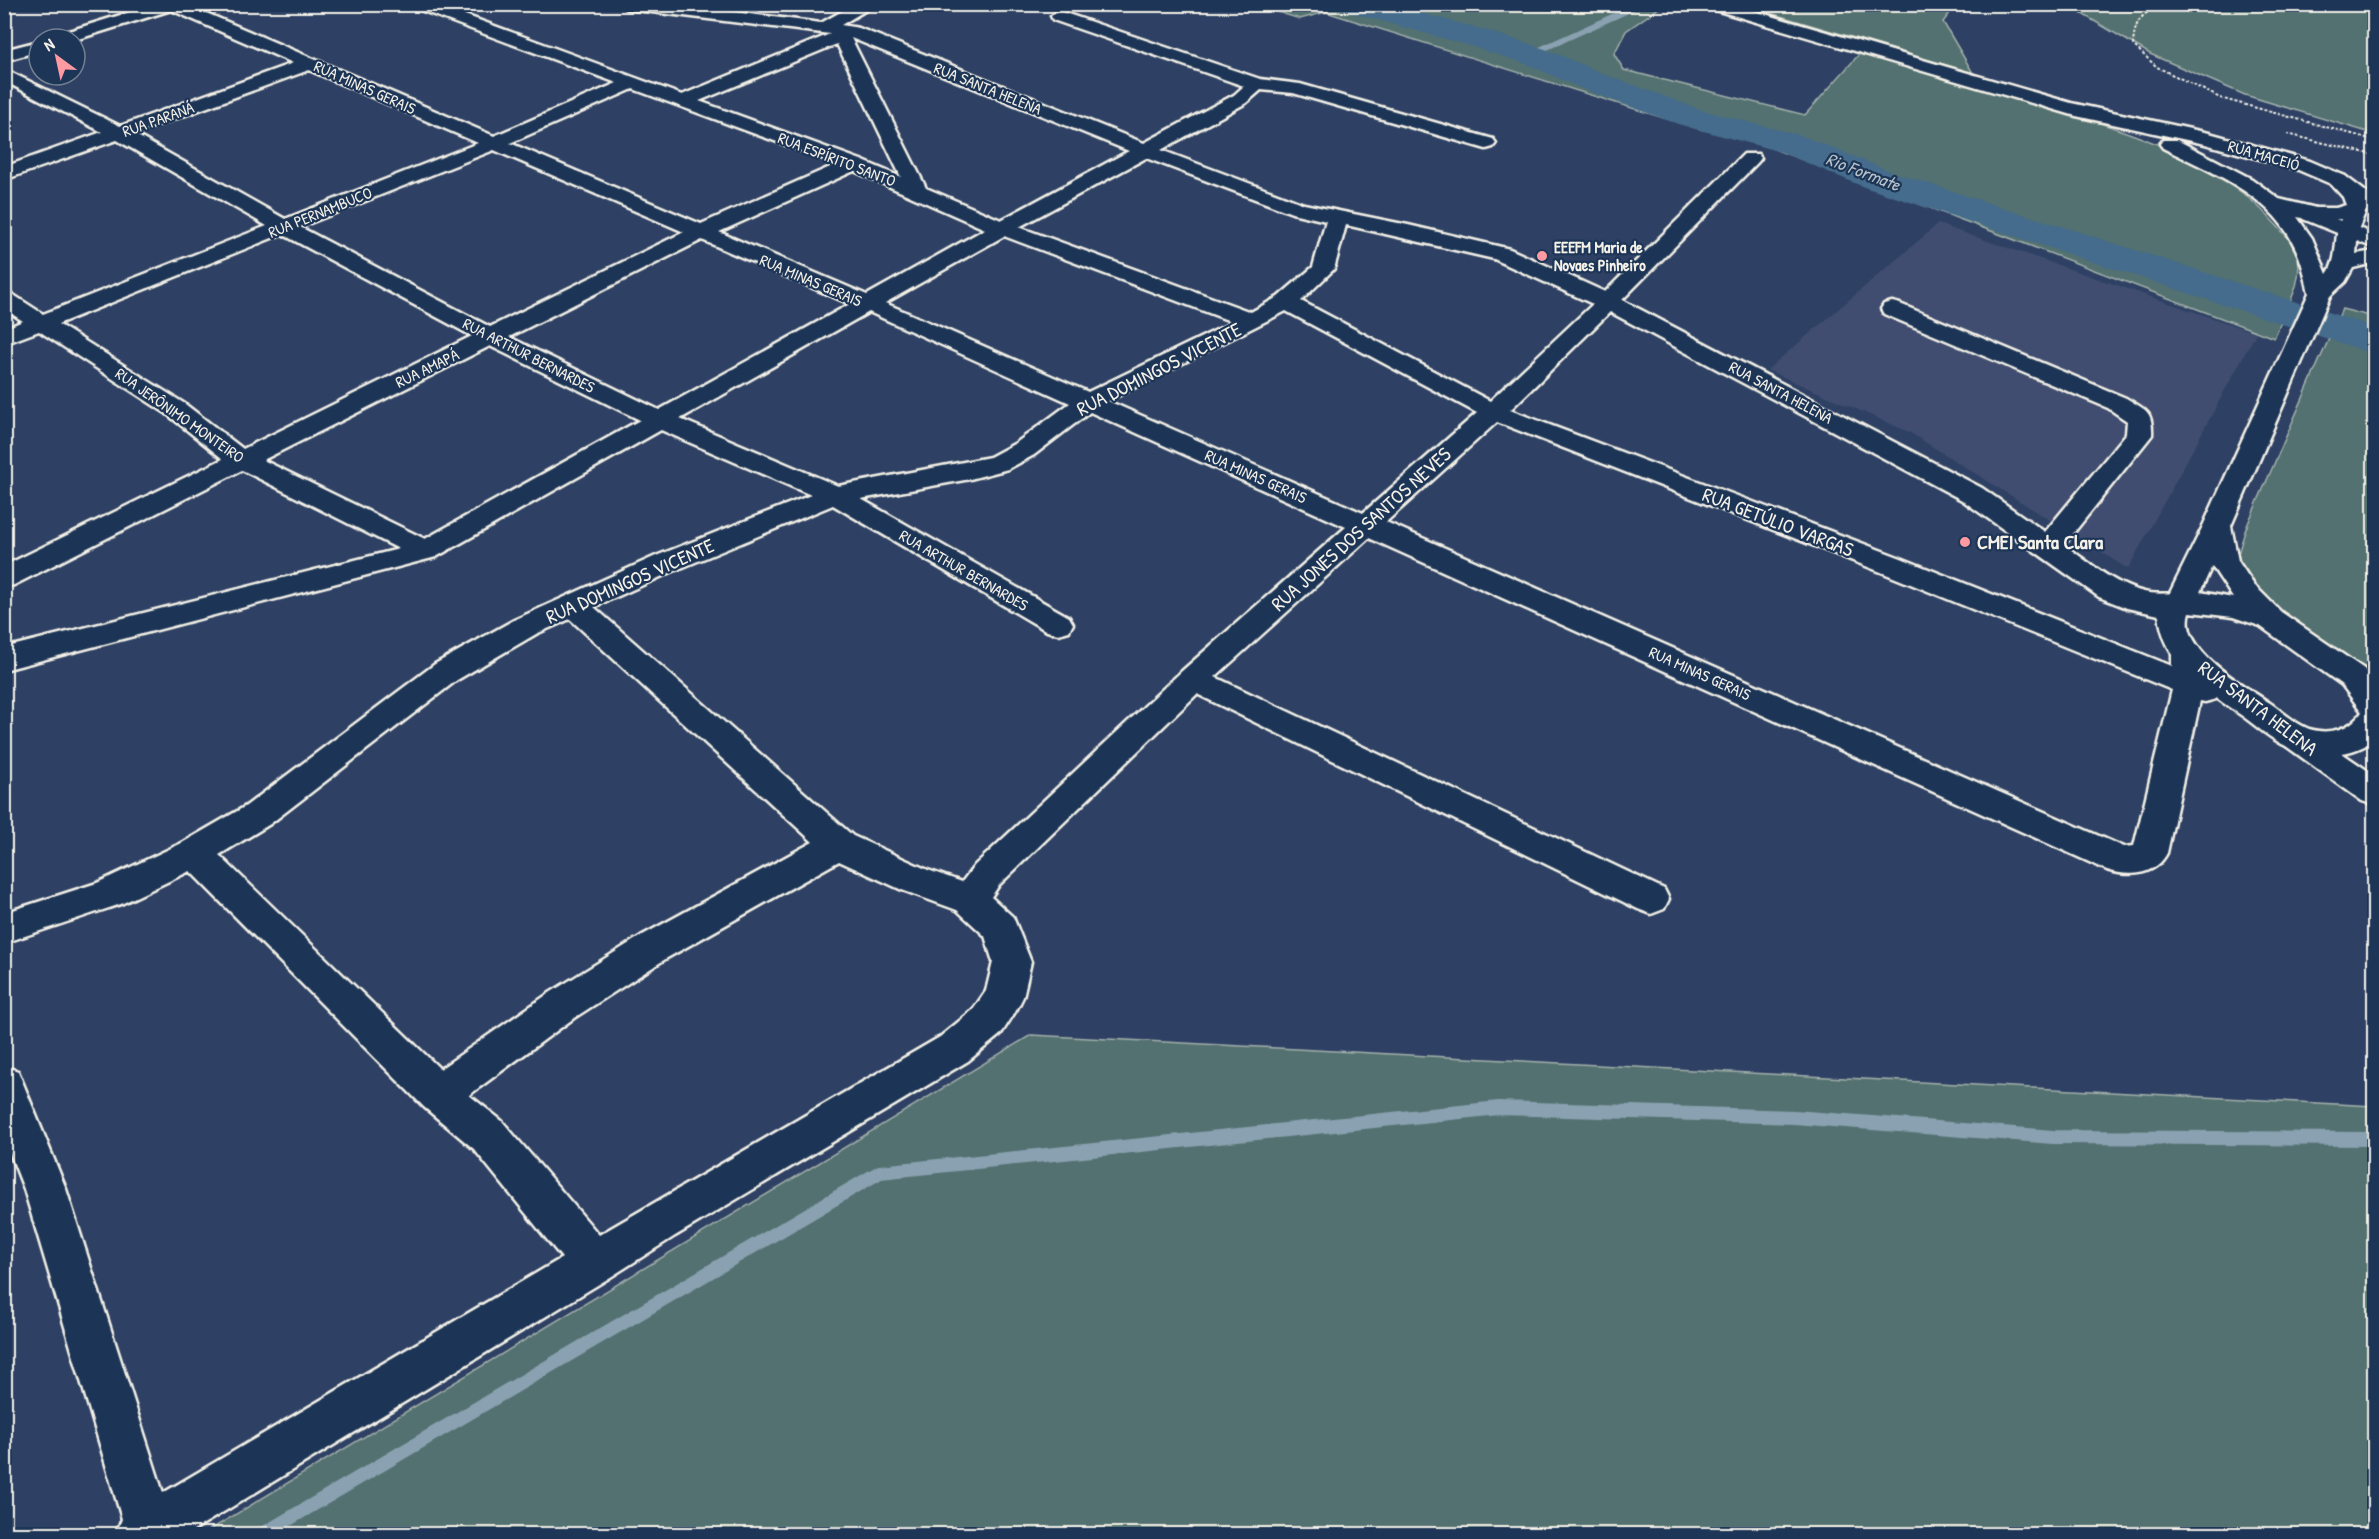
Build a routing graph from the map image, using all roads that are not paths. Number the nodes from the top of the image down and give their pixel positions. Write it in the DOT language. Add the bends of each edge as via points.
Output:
graph roads {
  1 [pos="418,4"];
  2 [pos="627,4"];
  3 [pos="868,4"];
  4 [pos="1711,4"];
  5 [pos="172,5"];
  6 [pos="1059,16"];
  7 [pos="87,31"];
  8 [pos="839,31"];
  9 [pos="27,49"];
  10 [pos="4,56"];
  11 [pos="311,63"];
  12 [pos="4,74"];
  13 [pos="634,82"];
  14 [pos="1257,84"];
  15 [pos="683,101"];
  16 [pos="2061,106"];
  17 [pos="119,133"];
  18 [pos="1486,143"];
  19 [pos="492,144"];
  20 [pos="1147,151"];
  21 [pos="1751,158"];
  22 [pos="2283,159"];
  23 [pos="854,164"];
  24 [pos="4,174"];
  25 [pos="2230,174"];
  26 [pos="918,192"];
  27 [pos="2275,204"];
  28 [pos="2366,207"];
  29 [pos="2310,214"];
  30 [pos="1349,220"];
  31 [pos="284,227"];
  32 [pos="1002,228"];
  33 [pos="2347,230"];
  34 [pos="699,233"];
  35 [pos="2374,242"];
  36 [pos="2374,257"];
  37 [pos="2345,263"];
  38 [pos="2320,293"];
  39 [pos="4,299"];
  40 [pos="1286,302"];
  41 [pos="1608,302"];
  42 [pos="867,303"];
  43 [pos="1892,309"];
  44 [pos="1253,321"];
  45 [pos="40,322"];
  46 [pos="4,337"];
  47 [pos="491,337"];
  48 [pos="1088,401"];
  49 [pos="1493,412"];
  50 [pos="660,420"];
  51 [pos="240,459"];
  52 [pos="835,495"];
  53 [pos="1366,524"];
  54 [pos="2217,526"];
  55 [pos="2048,547"];
  56 [pos="426,551"];
  57 [pos="4,578"];
  58 [pos="2180,603"];
  59 [pos="573,605"];
  60 [pos="2271,619"];
  61 [pos="1058,624"];
  62 [pos="2187,653"];
  63 [pos="4,659"];
  64 [pos="1193,680"];
  65 [pos="2188,686"];
  66 [pos="2250,704"];
  67 [pos="2374,706"];
  68 [pos="2374,719"];
  69 [pos="2297,738"];
  70 [pos="2374,792"];
  71 [pos="842,846"];
  72 [pos="194,853"];
  73 [pos="1651,898"];
  74 [pos="970,900"];
  75 [pos="4,928"];
  76 [pos="4,1084"];
  77 [pos="438,1094"];
  78 [pos="594,1263"];
  79 [pos="146,1532"];
  1 -- 13 [label="street, RUA ESPÍRITO SANTO"];
  2 -- 8 [label="street, RUA SANTA HELENA"];
  3 -- 8 [label="street"];
  4 -- 16 [label="street, RUA MACEIÓ"];
  5 -- 7 [label="street"];
  5 -- 11 [label="street, RUA MINAS GERAIS"];
  6 -- 14 [label="street"];
  8 -- 15 [label="street"];
  8 -- 20 [label="street, RUA SANTA HELENA"];
  8 -- 26 [label="street"];
  9 -- 10 [label="street"];
  11 -- 17 [label="street, RUA PARANÁ"];
  11 -- 19 [label="street, RUA MINAS GERAIS"];
  12 -- 17 [label="street, RUA ARTHUR BERNARDES"];
  13 -- 15 [label="street, RUA ESPÍRITO SANTO"];
  13 -- 19 [label="street, RUA PERNAMBUCO"];
  14 -- 18 [label="street" via="1294,88"];
  14 -- 20 [label="street" via="1240,99"];
  15 -- 23 [label="street, RUA ESPÍRITO SANTO"];
  16 -- 22 [label="street, RUA MACEIÓ"];
  16 -- 25 [label="street, RUA MACEIÓ" via="2151,135"];
  17 -- 24 [label="street, RUA PARANÁ"];
  17 -- 31 [label="street, RUA ARTHUR BERNARDES"];
  19 -- 31 [label="street, RUA PERNAMBUCO"];
  19 -- 34 [label="street, RUA MINAS GERAIS"];
  20 -- 30 [label="street, RUA SANTA HELENA" via="1299,209"];
  20 -- 32 [label="street"];
  21 -- 41 [label="street, RUA JONES DOS SANTOS NEVES"];
  22 -- 25 [label="street" via="2242,160 2231,167"];
  22 -- 28 [label="street, RUA MACEIÓ" via="2338,180"];
  23 -- 26 [label="street, RUA ESPÍRITO SANTO"];
  23 -- 34 [label="street, RUA AMAPÁ"];
  25 -- 27 [label="street, RUA MACEIÓ"];
  26 -- 32 [label="street, RUA ESPÍRITO SANTO"];
  27 -- 29 [label="street"];
  27 -- 38 [label="street, RUA MACEIÓ" via="2304,242 2317,268"];
  28 -- 29 [label="street" via="2343,214"];
  28 -- 33 [label="street"];
  29 -- 33 [label="street"];
  30 -- 40 [label="street, RUA DOMINGOS VICENTE" via="1323,269"];
  30 -- 41 [label="street, RUA SANTA HELENA" via="1502,254"];
  31 -- 45 [label="street, RUA PERNAMBUCO"];
  31 -- 47 [label="street, RUA ARTHUR BERNARDES"];
  32 -- 42 [label="street"];
  32 -- 44 [label="street, RUA ESPÍRITO SANTO"];
  33 -- 35 [label="street"];
  33 -- 37 [label="street"];
  34 -- 42 [label="street, RUA MINAS GERAIS"];
  34 -- 47 [label="street, RUA AMAPÁ"];
  36 -- 37 [label="street"];
  37 -- 38 [label="street" via="2337,278"];
  38 -- 54 [label="street"];
  39 -- 45 [label="street, RUA JERÔNIMO MONTEIRO"];
  40 -- 44 [label="street, RUA DOMINGOS VICENTE"];
  40 -- 49 [label="street, RUA GETÚLIO VARGAS"];
  41 -- 49 [label="street, RUA JONES DOS SANTOS NEVES"];
  41 -- 55 [label="street, RUA SANTA HELENA" via="1972,494"];
  42 -- 48 [label="street, RUA MINAS GERAIS"];
  42 -- 50 [label="street"];
  43 -- 55 [label="street" via="2117,403 2140,418 2139,435"];
  44 -- 48 [label="street, RUA DOMINGOS VICENTE"];
  45 -- 46 [label="street, RUA PERNAMBUCO"];
  45 -- 51 [label="street, RUA JERÔNIMO MONTEIRO" via="176,410"];
  47 -- 50 [label="street, RUA ARTHUR BERNARDES"];
  47 -- 51 [label="street, RUA AMAPÁ"];
  48 -- 52 [label="street, RUA DOMINGOS VICENTE" via="1025,449 999,463"];
  48 -- 53 [label="street, RUA MINAS GERAIS"];
  49 -- 53 [label="street, RUA JONES DOS SANTOS NEVES"];
  49 -- 65 [label="street, RUA GETÚLIO VARGAS" via="1891,565"];
  50 -- 52 [label="street, RUA ARTHUR BERNARDES"];
  50 -- 56 [label="street"];
  51 -- 56 [label="street, RUA JERÔNIMO MONTEIRO"];
  51 -- 57 [label="street, RUA AMAPÁ"];
  52 -- 59 [label="street, RUA DOMINGOS VICENTE"];
  52 -- 61 [label="street, RUA ARTHUR BERNARDES"];
  53 -- 64 [label="street, RUA JONES DOS SANTOS NEVES"];
  53 -- 65 [label="street, RUA MINAS GERAIS" via="2119,861 2142,860 2150,853"];
  54 -- 58 [label="street"];
  54 -- 60 [label="street" via="2224,562 2244,592"];
  55 -- 58 [label="street, RUA SANTA HELENA" via="2109,590 2137,601"];
  56 -- 63 [label="street"];
  58 -- 60 [label="street, RUA SANTA HELENA" via="2213,604"];
  58 -- 62 [label="street, RUA SANTA HELENA" via="2174,615 2175,629"];
  59 -- 71 [label="street"];
  59 -- 72 [label="street, RUA DOMINGOS VICENTE" via="446,672 258,815"];
  60 -- 67 [label="street, RUA SANTA HELENA" via="2353,676"];
  62 -- 65 [label="street, RUA MINAS GERAIS"];
  62 -- 66 [label="street, RUA SANTA HELENA" via="2203,670"];
  64 -- 73 [label="street"];
  64 -- 74 [label="street, RUA JONES DOS SANTOS NEVES" via="987,875"];
  65 -- 66 [label="street, RUA GETÚLIO VARGAS"];
  66 -- 69 [label="street, RUA SANTA HELENA"];
  68 -- 69 [label="street" via="2370,729 2355,738 2320,742"];
  69 -- 70 [label="street, RUA SANTA HELENA"];
  71 -- 74 [label="street"];
  71 -- 77 [label="street" via="820,853 654,947 561,1006"];
  72 -- 75 [label="street, RUA DOMINGOS VICENTE" via="108,894"];
  72 -- 77 [label="street"];
  74 -- 78 [label="street" via="1000,928 1012,962 1004,997 987,1022 954,1049"];
  76 -- 79 [label="street" via="45,1189"];
  77 -- 78 [label="street" via="488,1135"];
  78 -- 79 [label="street"];
}
